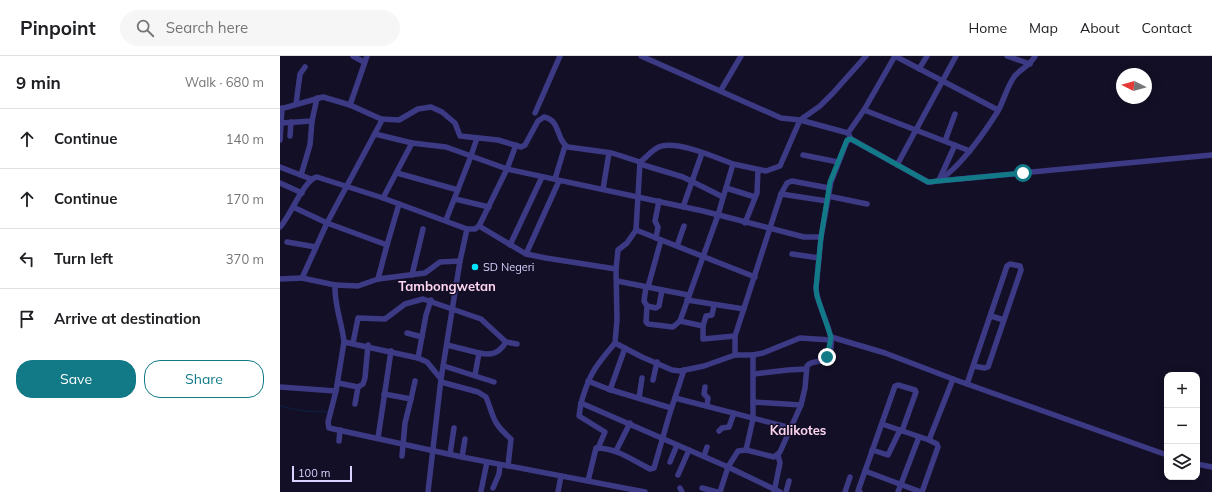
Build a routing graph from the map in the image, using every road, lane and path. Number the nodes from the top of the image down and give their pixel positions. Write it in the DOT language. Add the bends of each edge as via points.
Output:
graph roads {
  1 [pos="354,56"];
  2 [pos="367,56"];
  3 [pos="560,56"];
  4 [pos="641,56"];
  5 [pos="741,56"];
  6 [pos="866,56"];
  7 [pos="895,56"];
  8 [pos="926,56"];
  9 [pos="956,56"];
  10 [pos="1007,56"];
  11 [pos="1035,56"];
  12 [pos="364,62"];
  13 [pos="1030,64"];
  14 [pos="305,67"];
  15 [pos="919,70"];
  16 [pos="942,82"];
  17 [pos="721,90"];
  18 [pos="317,101"];
  19 [pos="296,104"];
  20 [pos="352,105"];
  21 [pos="281,110"];
  22 [pos="864,110"];
  23 [pos="998,110"];
  24 [pos="535,113"];
  25 [pos="955,114"];
  26 [pos="382,119"];
  27 [pos="800,120"];
  28 [pos="312,121"];
  29 [pos="291,122"];
  30 [pos="281,123"];
  31 [pos="916,130"];
  32 [pos="848,133"];
  33 [pos="375,134"];
  34 [pos="290,136"];
  35 [pos="477,138"];
  36 [pos="851,139"];
  37 [pos="280,140"];
  38 [pos="945,141"];
  39 [pos="412,143"];
  40 [pos="954,145"];
  41 [pos="516,146"];
  42 [pos="565,146"];
  43 [pos="970,151"];
  44 [pos="609,153"];
  45 [pos="702,153"];
  46 [pos="803,155"];
  47 [pos="471,156"];
  48 [pos="1212,156"];
  49 [pos="838,162"];
  50 [pos="640,163"];
  51 [pos="733,164"];
  52 [pos="897,165"];
  53 [pos="280,167"];
  54 [pos="507,169"];
  55 [pos="758,170"];
  56 [pos="397,173"];
  57 [pos="301,175"];
  58 [pos="542,177"];
  59 [pos="311,179"];
  60 [pos="557,180"];
  61 [pos="939,180"];
  62 [pos="691,181"];
  63 [pos="280,183"];
  64 [pos="347,186"];
  65 [pos="726,188"];
  66 [pos="830,188"];
  67 [pos="603,189"];
  68 [pos="458,190"];
  69 [pos="302,192"];
  70 [pos="782,194"];
  71 [pos="723,196"];
  72 [pos="638,197"];
  73 [pos="756,197"];
  74 [pos="383,198"];
  75 [pos="455,198"];
  76 [pos="828,198"];
  77 [pos="658,201"];
  78 [pos="399,204"];
  79 [pos="867,204"];
  80 [pos="293,207"];
  81 [pos="489,207"];
  82 [pos="683,207"];
  83 [pos="718,215"];
  84 [pos="446,220"];
  85 [pos="327,223"];
  86 [pos="745,223"];
  87 [pos="479,226"];
  88 [pos="684,226"];
  89 [pos="280,228"];
  90 [pos="423,228"];
  91 [pos="467,229"];
  92 [pos="771,229"];
  93 [pos="636,230"];
  94 [pos="821,237"];
  95 [pos="659,239"];
  96 [pos="287,242"];
  97 [pos="387,245"];
  98 [pos="510,245"];
  99 [pos="677,246"];
  100 [pos="316,247"];
  101 [pos="526,254"];
  102 [pos="792,254"];
  103 [pos="702,256"];
  104 [pos="819,258"];
  105 [pos="460,260"];
  106 [pos="616,269"];
  107 [pos="412,275"];
  108 [pos="755,277"];
  109 [pos="302,278"];
  110 [pos="280,279"];
  111 [pos="378,279"];
  112 [pos="616,281"];
  113 [pos="335,285"];
  114 [pos="647,287"];
  115 [pos="662,290"];
  116 [pos="688,298"];
  117 [pos="431,300"];
  118 [pos="714,304"];
  119 [pos="648,306"];
  120 [pos="744,309"];
  121 [pos="453,310"];
  122 [pos="991,316"];
  123 [pos="1004,320"];
  124 [pos="680,321"];
  125 [pos="703,326"];
  126 [pos="408,333"];
  127 [pos="735,336"];
  128 [pos="422,337"];
  129 [pos="831,339"];
  130 [pos="344,342"];
  131 [pos="506,342"];
  132 [pos="353,343"];
  133 [pos="517,344"];
  134 [pos="615,344"];
  135 [pos="368,345"];
  136 [pos="447,345"];
  137 [pos="625,348"];
  138 [pos="391,351"];
  139 [pos="478,353"];
  140 [pos="735,355"];
  141 [pos="753,355"];
  142 [pos="418,358"];
  143 [pos="657,362"];
  144 [pos="444,366"];
  145 [pos="973,366"];
  146 [pos="684,370"];
  147 [pos="806,370"];
  148 [pos="754,374"];
  149 [pos="475,375"];
  150 [pos="642,378"];
  151 [pos="953,379"];
  152 [pos="441,380"];
  153 [pos="653,380"];
  154 [pos="415,381"];
  155 [pos="588,381"];
  156 [pos="494,382"];
  157 [pos="338,383"];
  158 [pos="967,384"];
  159 [pos="280,387"];
  160 [pos="358,387"];
  161 [pos="705,387"];
  162 [pos="336,390"];
  163 [pos="610,390"];
  164 [pos="384,394"];
  165 [pos="639,398"];
  166 [pos="675,398"];
  167 [pos="411,399"];
  168 [pos="753,402"];
  169 [pos="582,403"];
  170 [pos="355,404"];
  171 [pos="801,405"];
  172 [pos="707,406"];
  173 [pos="671,408"];
  174 [pos="734,413"];
  175 [pos="753,418"];
  176 [pos="630,424"];
  177 [pos="882,424"];
  178 [pos="454,428"];
  179 [pos="791,428"];
  180 [pos="340,430"];
  181 [pos="719,431"];
  182 [pos="901,431"];
  183 [pos="919,437"];
  184 [pos="378,438"];
  185 [pos="662,438"];
  186 [pos="465,439"];
  187 [pos="929,440"];
  188 [pos="339,441"];
  189 [pos="403,445"];
  190 [pos="677,445"];
  191 [pos="707,447"];
  192 [pos="598,448"];
  193 [pos="689,450"];
  194 [pos="746,450"];
  195 [pos="872,450"];
  196 [pos="433,451"];
  197 [pos="616,451"];
  198 [pos="450,454"];
  199 [pos="1164,454"];
  200 [pos="778,455"];
  201 [pos="402,456"];
  202 [pos="704,456"];
  203 [pos="462,457"];
  204 [pos="487,462"];
  205 [pos="670,462"];
  206 [pos="500,465"];
  207 [pos="1200,465"];
  208 [pos="508,466"];
  209 [pos="728,467"];
  210 [pos="1212,467"];
  211 [pos="865,471"];
  212 [pos="678,475"];
  213 [pos="561,476"];
  214 [pos="850,477"];
  215 [pos="588,481"];
  216 [pos="789,481"];
  217 [pos="901,484"];
  218 [pos="493,488"];
  219 [pos="702,488"];
  220 [pos="481,491"];
  221 [pos="774,491"];
  222 [pos="428,492"];
  223 [pos="558,492"];
  224 [pos="642,492"];
  225 [pos="719,492"];
  226 [pos="780,492"];
  227 [pos="786,492"];
  228 [pos="846,492"];
  229 [pos="858,492"];
  230 [pos="898,492"];
  231 [pos="921,492"];
  1 -- 12 [label="street"];
  2 -- 12 [label="street"];
  3 -- 24 [label="street"];
  4 -- 17 [label="street"];
  5 -- 17 [label="street"];
  6 -- 27 [label="street" via="833,94"];
  7 -- 15 [label="street"];
  7 -- 22 [label="street"];
  8 -- 15 [label="street"];
  9 -- 16 [label="street"];
  10 -- 13 [label="street"];
  11 -- 13 [label="street"];
  12 -- 20 [label="street"];
  13 -- 23 [label="street" via="1014,76"];
  14 -- 19 [label="street" via="300,74"];
  15 -- 16 [label="street"];
  16 -- 23 [label="street"];
  16 -- 31 [label="street"];
  17 -- 27 [label="street" via="781,118"];
  18 -- 19 [label="street"];
  18 -- 20 [label="street" via="328,97"];
  18 -- 28 [label="street"];
  19 -- 21 [label="street"];
  20 -- 26 [label="street"];
  21 -- 30 [label="street"];
  22 -- 31 [label="street"];
  22 -- 32 [label="street"];
  23 -- 43 [label="street"];
  25 -- 38 [label="street"];
  26 -- 33 [label="street"];
  26 -- 35 [label="street" via="399,120 418,109 431,107 446,115 454,123 460,136"];
  27 -- 32 [label="street"];
  27 -- 55 [label="street" via="780,166 771,170"];
  28 -- 29 [label="street"];
  28 -- 57 [label="street" via="310,145"];
  29 -- 30 [label="street"];
  29 -- 34 [label="street"];
  30 -- 37 [label="street"];
  31 -- 38 [label="street"];
  31 -- 52 [label="street"];
  32 -- 36 [label="street"];
  33 -- 39 [label="street"];
  33 -- 64 [label="street"];
  35 -- 41 [label="street"];
  35 -- 47 [label="street"];
  36 -- 49 [label="street" via="847,140"];
  36 -- 52 [label="street"];
  38 -- 40 [label="street"];
  39 -- 47 [label="street" via="446,147"];
  39 -- 56 [label="street"];
  40 -- 43 [label="street"];
  40 -- 61 [label="street"];
  41 -- 42 [label="street" via="525,145 538,121 544,117 551,119"];
  41 -- 54 [label="street"];
  42 -- 44 [label="street"];
  42 -- 60 [label="street"];
  43 -- 61 [label="street"];
  44 -- 50 [label="street"];
  44 -- 67 [label="street"];
  45 -- 50 [label="street" via="675,146 662,146"];
  45 -- 51 [label="street"];
  45 -- 62 [label="street"];
  46 -- 49 [label="street"];
  47 -- 54 [label="street"];
  47 -- 68 [label="street"];
  48 -- 61 [label="street"];
  49 -- 66 [label="street"];
  50 -- 62 [label="street"];
  50 -- 72 [label="street"];
  51 -- 55 [label="street"];
  51 -- 65 [label="street"];
  52 -- 61 [label="street" via="928,182"];
  53 -- 57 [label="street"];
  54 -- 58 [label="street"];
  54 -- 81 [label="street"];
  55 -- 73 [label="street"];
  56 -- 68 [label="street"];
  56 -- 74 [label="street"];
  57 -- 59 [label="street"];
  58 -- 60 [label="street"];
  58 -- 98 [label="street"];
  59 -- 64 [label="street" via="321,177"];
  59 -- 69 [label="street"];
  60 -- 67 [label="street"];
  60 -- 101 [label="street"];
  62 -- 71 [label="street"];
  62 -- 82 [label="street"];
  63 -- 69 [label="street"];
  64 -- 74 [label="street"];
  64 -- 85 [label="street"];
  65 -- 71 [label="street"];
  65 -- 73 [label="street"];
  66 -- 70 [label="street" via="792,181 787,183"];
  66 -- 76 [label="street"];
  67 -- 72 [label="street"];
  68 -- 75 [label="street"];
  69 -- 80 [label="street"];
  70 -- 76 [label="street"];
  70 -- 92 [label="street"];
  71 -- 83 [label="street"];
  72 -- 77 [label="street"];
  72 -- 93 [label="street"];
  73 -- 86 [label="street"];
  74 -- 78 [label="street"];
  75 -- 81 [label="street"];
  75 -- 84 [label="street"];
  76 -- 79 [label="street"];
  76 -- 94 [label="street"];
  77 -- 82 [label="street"];
  77 -- 95 [label="street" via="655,221"];
  78 -- 84 [label="street"];
  78 -- 97 [label="street"];
  80 -- 85 [label="street"];
  80 -- 89 [label="street"];
  81 -- 87 [label="street"];
  82 -- 83 [label="street"];
  83 -- 86 [label="street"];
  83 -- 103 [label="street"];
  84 -- 91 [label="street"];
  85 -- 97 [label="street"];
  85 -- 100 [label="street"];
  86 -- 92 [label="street"];
  87 -- 91 [label="street"];
  87 -- 98 [label="street"];
  88 -- 99 [label="street"];
  90 -- 107 [label="street"];
  91 -- 105 [label="street"];
  92 -- 94 [label="street" via="804,237"];
  92 -- 108 [label="street"];
  93 -- 95 [label="street"];
  93 -- 106 [label="street" via="628,243 618,250"];
  94 -- 104 [label="street"];
  95 -- 99 [label="street"];
  95 -- 114 [label="street"];
  96 -- 100 [label="street"];
  97 -- 111 [label="street"];
  98 -- 101 [label="street"];
  99 -- 103 [label="street"];
  100 -- 109 [label="street"];
  101 -- 106 [label="street"];
  102 -- 104 [label="street"];
  103 -- 108 [label="street"];
  103 -- 116 [label="street"];
  104 -- 129 [label="street" via="816,292"];
  105 -- 107 [label="street" via="440,262 426,272"];
  105 -- 121 [label="street"];
  106 -- 112 [label="street"];
  107 -- 111 [label="street"];
  108 -- 120 [label="street"];
  109 -- 110 [label="street"];
  109 -- 113 [label="street"];
  111 -- 113 [label="street" via="358,286"];
  112 -- 114 [label="street"];
  112 -- 134 [label="street"];
  113 -- 130 [label="street" via="336,308 341,320"];
  114 -- 115 [label="street"];
  114 -- 119 [label="street" via="644,301"];
  115 -- 116 [label="street"];
  115 -- 119 [label="street" via="659,306"];
  116 -- 118 [label="street"];
  116 -- 124 [label="street"];
  117 -- 121 [label="street"];
  117 -- 128 [label="street"];
  117 -- 132 [label="street" via="409,301 385,319 360,317 357,320"];
  118 -- 120 [label="street"];
  118 -- 125 [label="street" via="712,315 706,316"];
  119 -- 124 [label="street" via="648,324 671,328"];
  120 -- 127 [label="street"];
  121 -- 131 [label="street" via="481,319"];
  121 -- 136 [label="street"];
  122 -- 123 [label="street"];
  122 -- 123 [label="street" via="1007,266 1020,266 1021,270"];
  122 -- 145 [label="street"];
  123 -- 145 [label="street" via="988,367"];
  124 -- 125 [label="street"];
  125 -- 127 [label="street" via="703,339"];
  126 -- 128 [label="street"];
  127 -- 140 [label="street"];
  128 -- 142 [label="street"];
  129 -- 141 [label="street" via="800,338"];
  129 -- 147 [label="street" via="826,358 812,362"];
  129 -- 151 [label="street" via="879,351"];
  130 -- 132 [label="street"];
  130 -- 157 [label="street"];
  131 -- 133 [label="street"];
  131 -- 139 [label="street" via="497,353"];
  132 -- 135 [label="street"];
  134 -- 137 [label="street"];
  134 -- 155 [label="street" via="595,366"];
  135 -- 138 [label="street"];
  135 -- 160 [label="street" via="365,381"];
  136 -- 139 [label="street"];
  136 -- 144 [label="street"];
  137 -- 143 [label="street"];
  137 -- 163 [label="street"];
  138 -- 142 [label="street"];
  138 -- 164 [label="street"];
  139 -- 149 [label="street"];
  140 -- 141 [label="street"];
  140 -- 146 [label="street"];
  141 -- 148 [label="street"];
  142 -- 152 [label="street" via="427,362"];
  143 -- 146 [label="street" via="672,370"];
  143 -- 153 [label="street"];
  144 -- 149 [label="street"];
  144 -- 152 [label="street"];
  145 -- 158 [label="street"];
  146 -- 166 [label="street"];
  147 -- 148 [label="street"];
  147 -- 171 [label="street"];
  148 -- 168 [label="street"];
  149 -- 156 [label="street"];
  150 -- 165 [label="street"];
  151 -- 158 [label="street"];
  151 -- 187 [label="street"];
  152 -- 196 [label="street"];
  152 -- 208 [label="street" via="486,396 497,427 511,439"];
  154 -- 167 [label="street"];
  155 -- 163 [label="street"];
  155 -- 169 [label="street"];
  157 -- 160 [label="street"];
  157 -- 162 [label="street"];
  158 -- 199 [label="street"];
  159 -- 162 [label="street"];
  160 -- 170 [label="street"];
  161 -- 172 [label="street"];
  162 -- 180 [label="street" via="328,425"];
  163 -- 165 [label="street"];
  164 -- 167 [label="street"];
  164 -- 184 [label="street"];
  165 -- 173 [label="street"];
  166 -- 172 [label="street"];
  166 -- 173 [label="street"];
  167 -- 189 [label="street"];
  168 -- 171 [label="street"];
  168 -- 175 [label="street"];
  169 -- 176 [label="street"];
  169 -- 192 [label="street" via="579,417 605,432"];
  171 -- 179 [label="street"];
  172 -- 174 [label="street"];
  173 -- 185 [label="street"];
  174 -- 175 [label="street"];
  174 -- 181 [label="street" via="729,427"];
  175 -- 179 [label="street"];
  175 -- 194 [label="street"];
  176 -- 185 [label="street"];
  176 -- 197 [label="street"];
  177 -- 182 [label="street"];
  177 -- 182 [label="street" via="896,386 915,390"];
  177 -- 195 [label="street"];
  178 -- 198 [label="street"];
  179 -- 200 [label="street"];
  180 -- 184 [label="street"];
  180 -- 188 [label="street"];
  182 -- 183 [label="street"];
  182 -- 195 [label="street" via="888,455"];
  183 -- 187 [label="street"];
  183 -- 217 [label="street"];
  184 -- 189 [label="street"];
  185 -- 190 [label="street"];
  185 -- 197 [label="street" via="652,469"];
  186 -- 203 [label="street"];
  187 -- 231 [label="street" via="938,447"];
  189 -- 196 [label="street"];
  189 -- 201 [label="street"];
  190 -- 193 [label="street"];
  190 -- 205 [label="street"];
  191 -- 202 [label="street"];
  192 -- 197 [label="street"];
  192 -- 215 [label="street" via="595,449"];
  193 -- 202 [label="street"];
  193 -- 212 [label="street"];
  194 -- 200 [label="street" via="770,457"];
  194 -- 209 [label="street" via="738,452"];
  195 -- 211 [label="street"];
  196 -- 198 [label="street"];
  196 -- 222 [label="street"];
  198 -- 203 [label="street"];
  200 -- 221 [label="street" via="780,462"];
  202 -- 209 [label="street"];
  203 -- 204 [label="street"];
  204 -- 206 [label="street"];
  204 -- 220 [label="street"];
  206 -- 208 [label="street"];
  206 -- 218 [label="street"];
  207 -- 210 [label="street"];
  208 -- 213 [label="street"];
  209 -- 221 [label="street"];
  209 -- 225 [label="street"];
  211 -- 217 [label="street"];
  211 -- 229 [label="street"];
  213 -- 215 [label="street"];
  213 -- 223 [label="street"];
  214 -- 228 [label="street"];
  215 -- 224 [label="street"];
  216 -- 227 [label="street"];
  217 -- 230 [label="street"];
  217 -- 231 [label="street"];
  219 -- 225 [label="street"];
  221 -- 226 [label="street"];
}
